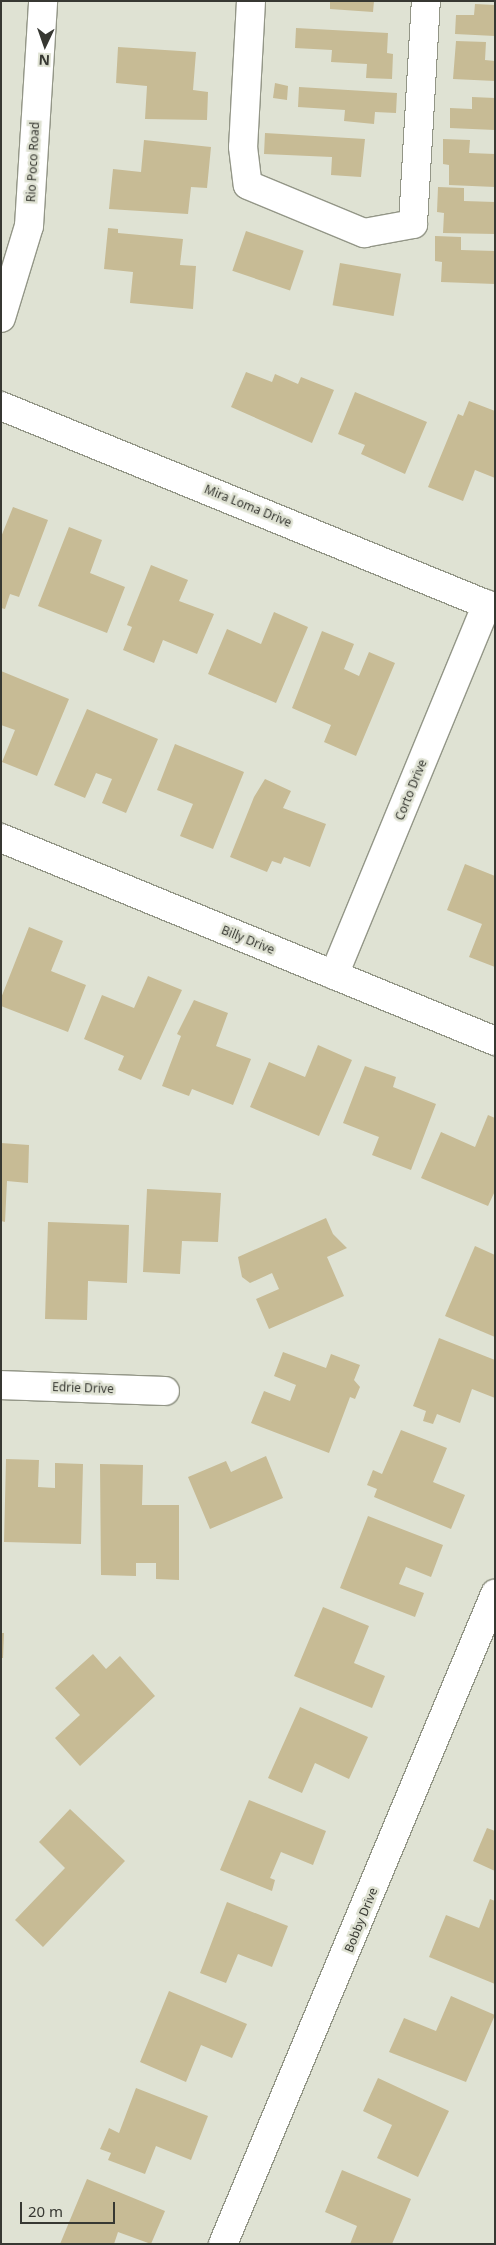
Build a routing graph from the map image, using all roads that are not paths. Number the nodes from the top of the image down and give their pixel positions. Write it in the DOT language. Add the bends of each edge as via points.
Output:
graph roads {
  1 [pos="43,1"];
  2 [pos="251,1"];
  3 [pos="426,1"];
  4 [pos="1,318"];
  5 [pos="1,406"];
  6 [pos="491,606"];
  7 [pos="1,838"];
  8 [pos="334,976"];
  9 [pos="495,1041"];
  10 [pos="1,1384"];
  11 [pos="165,1391"];
  12 [pos="495,1594"];
  13 [pos="223,2244"];
  1 -- 4 [label="street, Rio Poco Road" via="29,226"];
  2 -- 3 [label="street" via="243,147 248,185 364,233 413,224"];
  5 -- 6 [label="street, Mira Loma Drive"];
  6 -- 8 [label="street, Corto Drive"];
  7 -- 8 [label="street, Billy Drive"];
  8 -- 9 [label="street, Billy Drive"];
  10 -- 11 [label="street, Edrie Drive"];
  12 -- 13 [label="street, Bobby Drive"];
}
